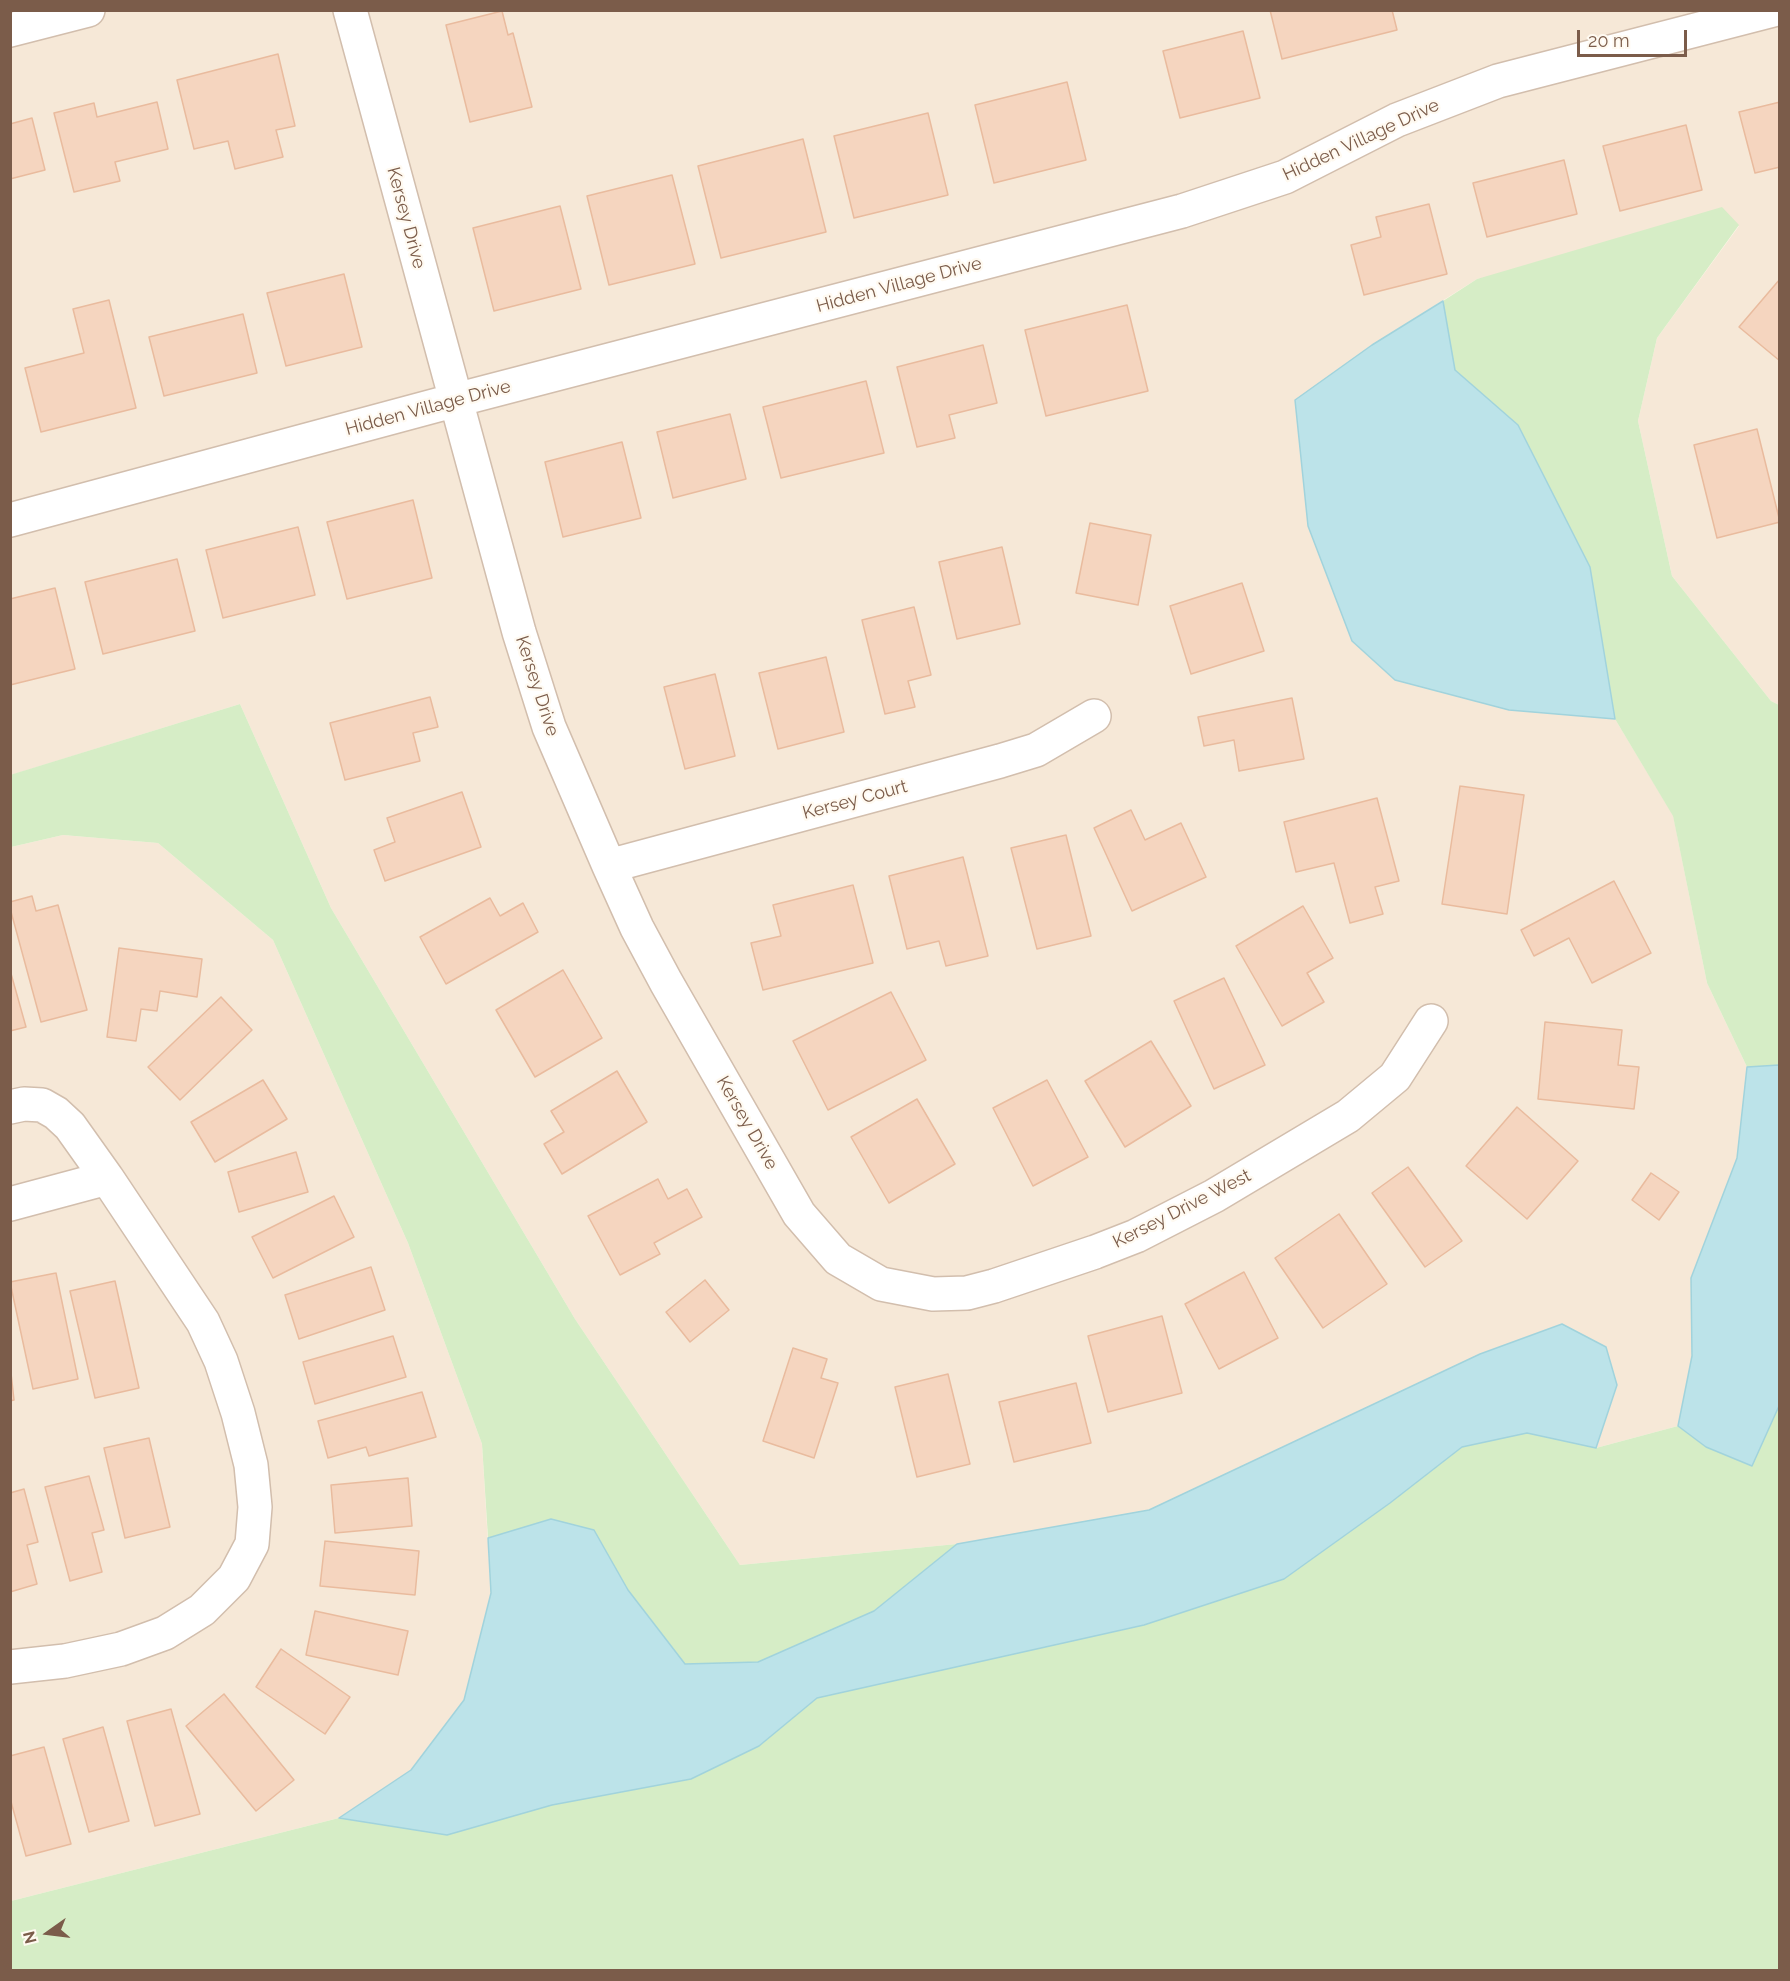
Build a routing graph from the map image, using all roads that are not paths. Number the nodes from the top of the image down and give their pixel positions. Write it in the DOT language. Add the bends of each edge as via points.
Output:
graph roads {
  1 [pos="88,10"];
  2 [pos="350,10"];
  3 [pos="1773,10"];
  4 [pos="10,30"];
  5 [pos="456,400"];
  6 [pos="10,520"];
  7 [pos="1094,716"];
  8 [pos="609,866"];
  9 [pos="1431,1021"];
  10 [pos="10,1107"];
  11 [pos="107,1178"];
  12 [pos="10,1204"];
  13 [pos="881,1284"];
  14 [pos="10,1667"];
  1 -- 4 [label="street"];
  2 -- 5 [label="street, Kersey Drive"];
  3 -- 5 [label="street, Hidden Village Drive" via="1498,81 1397,120 1285,177 1182,211"];
  5 -- 6 [label="street, Hidden Village Drive"];
  5 -- 8 [label="street, Kersey Drive" via="549,727"];
  7 -- 8 [label="street, Kersey Court" via="1036,750"];
  8 -- 13 [label="street, Kersey Drive" via="666,982 799,1214 838,1259"];
  9 -- 13 [label="street, Kersey Drive West" via="1395,1077 1348,1116 1214,1196 1136,1236 967,1293 933,1294"];
  10 -- 11 [label="street" via="42,1105 56,1113"];
  11 -- 12 [label="street"];
  11 -- 14 [label="street" via="203,1322 221,1361 251,1465 255,1507 252,1544 234,1578 202,1610 165,1633 121,1649"];
}
